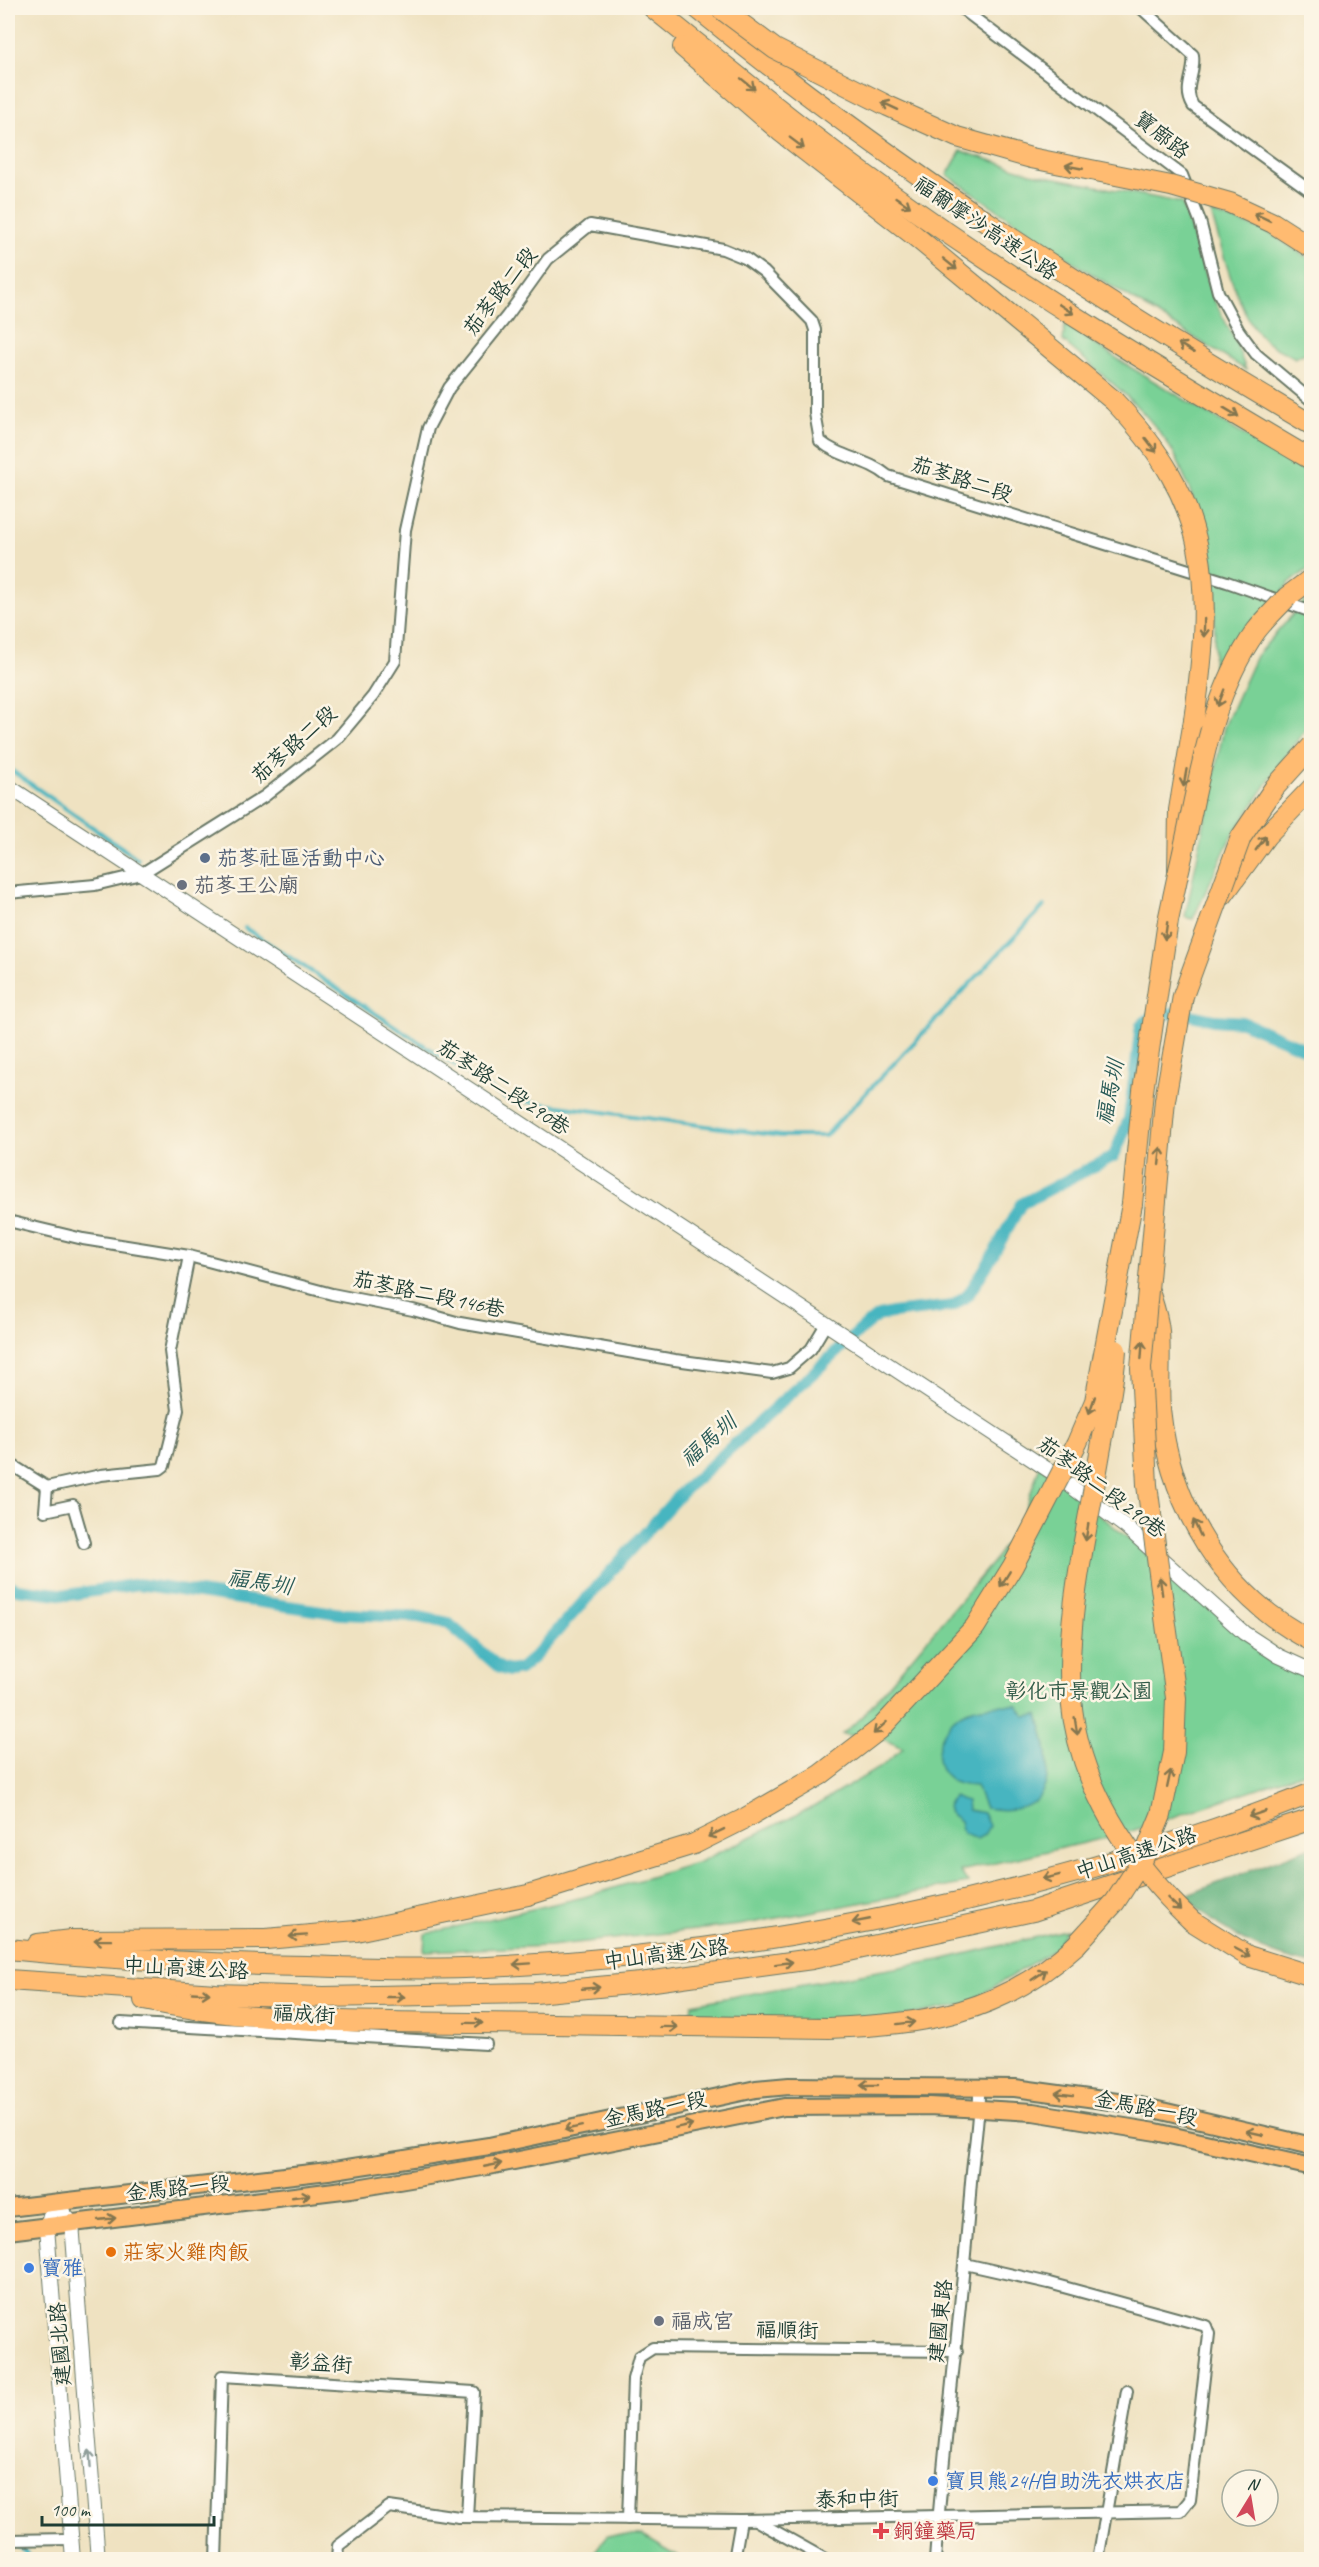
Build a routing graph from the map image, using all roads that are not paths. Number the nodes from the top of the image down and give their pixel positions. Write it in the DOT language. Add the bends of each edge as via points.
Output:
graph roads {
  1 [pos="643,8"];
  2 [pos="653,8"];
  3 [pos="697,8"];
  4 [pos="720,8"];
  5 [pos="961,8"];
  6 [pos="1141,8"];
  7 [pos="1311,192"];
  8 [pos="1311,248"];
  9 [pos="1311,401"];
  10 [pos="1311,425"];
  11 [pos="1311,460"];
  12 [pos="1311,578"];
  13 [pos="1311,612"];
  14 [pos="1311,746"];
  15 [pos="8,786"];
  16 [pos="1311,788"];
  17 [pos="1178,873"];
  18 [pos="141,874"];
  19 [pos="8,893"];
  20 [pos="1214,907"];
  21 [pos="1132,1204"];
  22 [pos="8,1221"];
  23 [pos="189,1256"];
  24 [pos="1148,1283"];
  25 [pos="826,1324"];
  26 [pos="8,1466"];
  27 [pos="47,1487"];
  28 [pos="84,1543"];
  29 [pos="1252,1585"];
  30 [pos="1311,1633"];
  31 [pos="1311,1641"];
  32 [pos="1311,1671"];
  33 [pos="1311,1793"];
  34 [pos="1311,1819"];
  35 [pos="8,1949"];
  36 [pos="1311,1976"];
  37 [pos="8,1980"];
  38 [pos="83,1987"];
  39 [pos="121,2023"];
  40 [pos="486,2044"];
  41 [pos="979,2086"];
  42 [pos="979,2108"];
  43 [pos="1311,2146"];
  44 [pos="1311,2167"];
  45 [pos="54,2202"];
  46 [pos="8,2208"];
  47 [pos="72,2223"];
  48 [pos="47,2227"];
  49 [pos="8,2232"];
  50 [pos="965,2264"];
  51 [pos="957,2351"];
  52 [pos="1127,2391"];
  53 [pos="1105,2513"];
  54 [pos="467,2517"];
  55 [pos="938,2517"];
  56 [pos="754,2519"];
  57 [pos="628,2520"];
  58 [pos="741,2520"];
  59 [pos="72,2539"];
  60 [pos="8,2540"];
  61 [pos="73,2559"];
  62 [pos="98,2559"];
  63 [pos="216,2559"];
  64 [pos="337,2559"];
  65 [pos="734,2559"];
  66 [pos="827,2559"];
  67 [pos="935,2559"];
  68 [pos="1098,2559"];
  1 -- 17 [label="highway, one-way, bridge" via="693,57 1113,400 1158,454 1182,496 1200,547 1204,591 1204,651 1179,810"];
  2 -- 11 [label="highway, 福爾摩沙高速公路, one-way" via="882,187 986,259"];
  10 -- 3 [label="highway, 福爾摩沙高速公路, one-way" via="1036,257 812,98"];
  8 -- 4 [label="highway, one-way, bridge" via="1273,223 1230,203 1171,186 1031,158 957,136 775,49"];
  5 -- 9 [label="street, 寶廍路" via="1182,175 1200,221 1218,292 1239,331 1256,354"];
  6 -- 7 [label="street" via="1193,55 1193,72 1187,86 1193,106"];
  12 -- 17 [label="highway, one-way, bridge" via="1287,597 1257,631 1235,666 1209,735"];
  13 -- 18 [label="street, 茄苳路二段" via="888,476 830,449 820,441 815,413 812,321 764,272 723,249 590,225 548,259 449,388 428,428 405,530 395,661 373,696 337,740 265,796"];
  14 -- 20 [label="highway, bridge" via="1275,787 1241,837"];
  15 -- 18 [label="street, 茄苳路二段290巷"];
  20 -- 16 [label="highway, one-way, bridge" via="1266,836"];
  17 -- 21 [label="highway, one-way" via="1143,1091"];
  18 -- 19 [label="street, 茄苳路二段" via="95,885"];
  18 -- 25 [label="street, 茄苳路二段290巷"];
  24 -- 20 [label="highway, one-way, bridge" via="1165,1100 1183,996"];
  21 -- 35 [label="highway, one-way, bridge" via="1095,1401 1013,1566 975,1627 880,1729 820,1775 694,1844 528,1895 356,1930 266,1939 71,1940"];
  21 -- 36 [label="highway, one-way, bridge" via="1115,1363 1075,1603 1071,1697 1078,1740 1112,1825 1164,1894 1192,1921 1248,1956"];
  22 -- 23 [label="street, 茄苳路二段146巷" via="83,1239"];
  23 -- 25 [label="street, 茄苳路二段146巷" via="460,1323 772,1373 789,1368 811,1349"];
  23 -- 27 [label="street" via="170,1351 178,1410 164,1466"];
  31 -- 24 [label="highway, one-way, bridge" via="1240,1588 1221,1567 1206,1546 1175,1483 1166,1452 1158,1382 1159,1329"];
  38 -- 24 [label="highway, one-way, bridge" via="181,2008 262,2018 829,2028 929,2020 996,1999 1037,1977 1077,1945 1121,1893 1154,1836 1171,1771 1176,1698 1147,1485 1142,1411 1141,1368"];
  25 -- 32 [label="street, 茄苳路二段290巷" via="1053,1473 1126,1527 1244,1633"];
  26 -- 27 [label="street"];
  27 -- 28 [label="street" via="45,1511 73,1505"];
  29 -- 30 [label="street" via="1291,1622"];
  33 -- 35 [label="highway, 中山高速公路, one-way, bridge" via="1099,1865 917,1910 732,1944 485,1967 211,1964"];
  38 -- 34 [label="highway, 中山高速公路, one-way, bridge" via="216,1994 416,1997 535,1993 639,1983 812,1959 1033,1911"];
  37 -- 38 [label="highway, 中山高速公路"];
  39 -- 40 [label="street, 福成街"];
  41 -- 42 [label="street, 建國東路"];
  43 -- 41 [label="main road, 金馬路一段, one-way" via="1131,2104"];
  41 -- 45 [label="main road, 金馬路一段, one-way" via="811,2085 756,2089 482,2147 328,2171"];
  42 -- 44 [label="main road, 金馬路一段" via="1097,2120"];
  47 -- 42 [label="main road, 金馬路一段, one-way" via="240,2204 487,2167 784,2107"];
  42 -- 50 [label="street, 建國東路"];
  45 -- 46 [label="main road, 金馬路一段"];
  45 -- 47 [label="street"];
  45 -- 48 [label="street, 建國北路"];
  47 -- 48 [label="main road, 金馬路一段"];
  62 -- 47 [label="street, 建國北路, one-way"];
  48 -- 49 [label="main road, 金馬路一段"];
  48 -- 59 [label="street, 建國北路"];
  50 -- 51 [label="street, 建國東路"];
  50 -- 53 [label="street, 泰和中街" via="1206,2326 1209,2334 1190,2500 1181,2511"];
  51 -- 55 [label="street, 建國東路"];
  51 -- 57 [label="street, 福順街" via="653,2348 639,2357 633,2379"];
  52 -- 53 [label="street"];
  53 -- 55 [label="street, 泰和中街"];
  53 -- 68 [label="street"];
  54 -- 57 [label="street, 泰和中街"];
  54 -- 63 [label="street, 彰益街" via="474,2392 222,2376"];
  54 -- 64 [label="street, 泰和中街" via="389,2507 338,2546"];
  55 -- 56 [label="street, 泰和中街"];
  55 -- 67 [label="street, 建國東路"];
  56 -- 58 [label="street, 泰和中街"];
  56 -- 66 [label="street"];
  57 -- 58 [label="street, 泰和中街"];
  58 -- 65 [label="street"];
  59 -- 60 [label="street"];
  59 -- 61 [label="street, 建國北路"];
}
